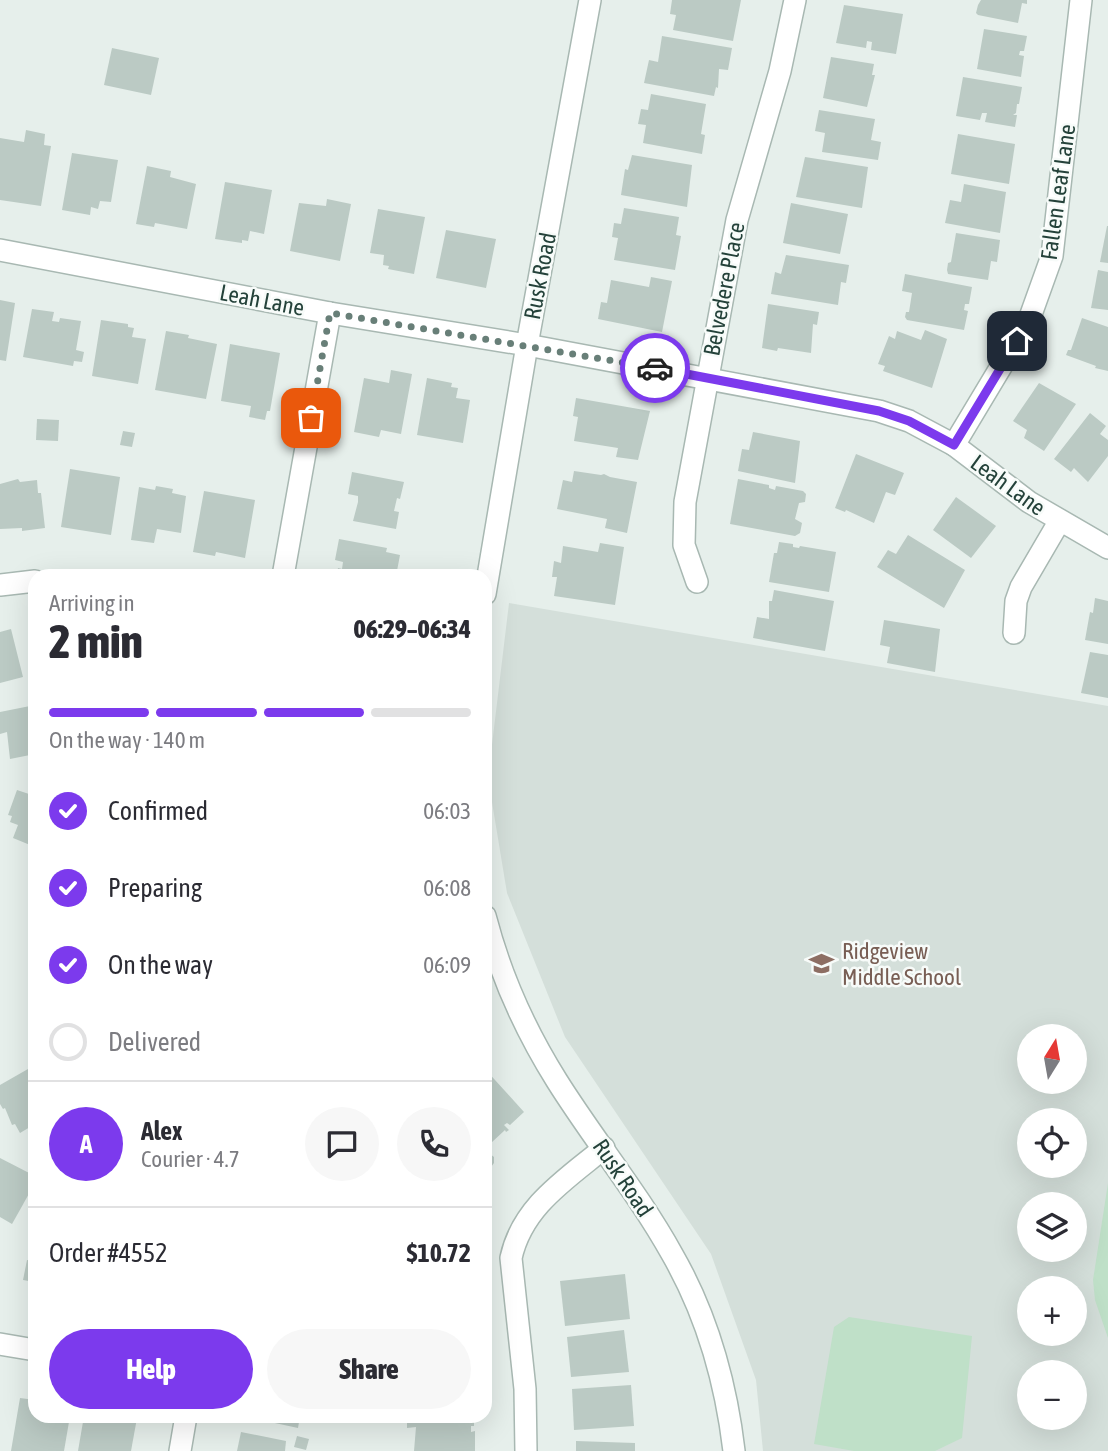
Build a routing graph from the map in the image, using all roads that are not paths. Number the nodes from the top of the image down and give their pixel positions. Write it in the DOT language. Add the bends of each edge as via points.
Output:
graph roads {
  1 [pos="590,0"];
  2 [pos="795,0"];
  3 [pos="1081,0"];
  4 [pos="0,250"];
  5 [pos="330,313"];
  6 [pos="527,345"];
  7 [pos="707,377"];
  8 [pos="954,445"];
  9 [pos="1059,522"];
  10 [pos="1108,548"];
  11 [pos="284,569"];
  12 [pos="489,569"];
  13 [pos="28,582"];
  14 [pos="697,582"];
  15 [pos="0,585"];
  16 [pos="1014,633"];
  17 [pos="492,937"];
  18 [pos="604,1148"];
  19 [pos="0,1344"];
  20 [pos="28,1349"];
  21 [pos="185,1423"];
  22 [pos="180,1451"];
  23 [pos="526,1451"];
  24 [pos="734,1451"];
  1 -- 6 [label="street, Rusk Road"];
  2 -- 7 [label="street, Belvedere Place" via="780,71 737,220"];
  3 -- 8 [label="street, Fallen Leaf Lane" via="1052,256 1029,320"];
  4 -- 5 [label="street, Leah Lane"];
  5 -- 6 [label="street, Leah Lane"];
  5 -- 11 [label="street"];
  6 -- 7 [label="street, Leah Lane"];
  6 -- 12 [label="street, Rusk Road"];
  7 -- 8 [label="street, Leah Lane" via="879,411"];
  7 -- 14 [label="street, Belvedere Place" via="683,527"];
  8 -- 9 [label="street, Leah Lane"];
  9 -- 10 [label="street, Leah Lane"];
  9 -- 16 [label="street" via="1021,587"];
  13 -- 15 [label="street"];
  17 -- 18 [label="street, Rusk Road" via="532,1037"];
  18 -- 23 [label="street" via="531,1210 514,1243 511,1258"];
  18 -- 24 [label="street, Rusk Road" via="674,1256 696,1306 715,1356"];
  19 -- 20 [label="street"];
  21 -- 22 [label="street"];
}
